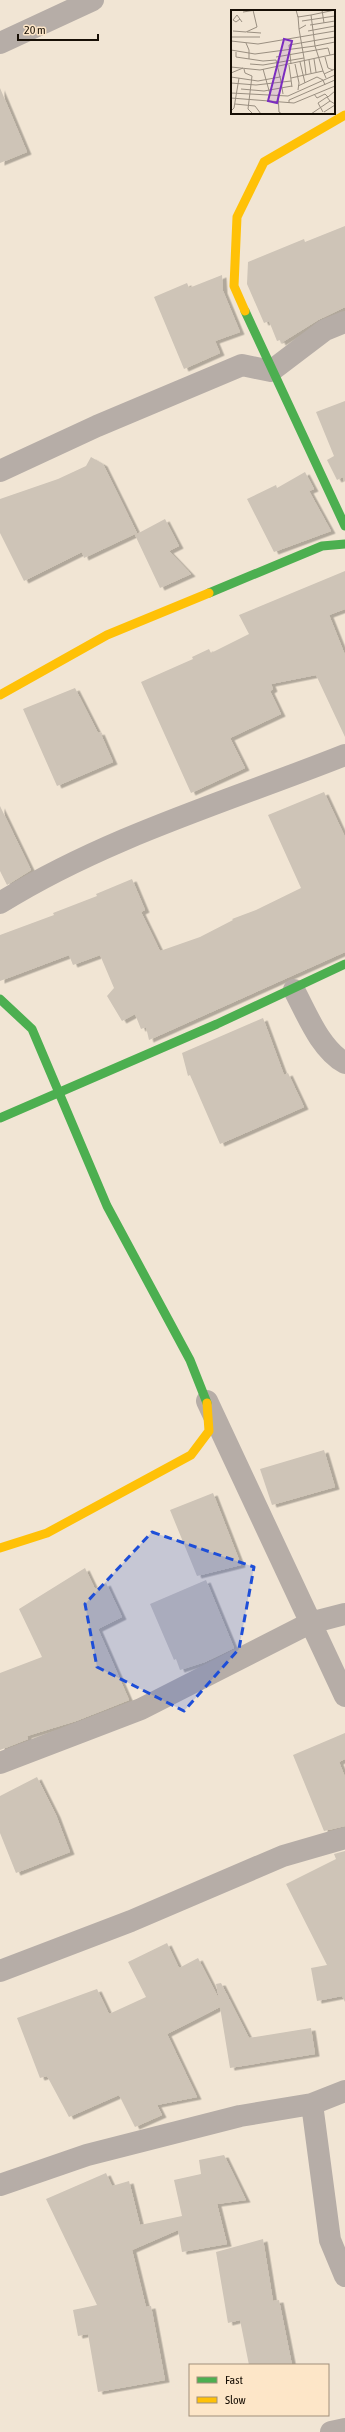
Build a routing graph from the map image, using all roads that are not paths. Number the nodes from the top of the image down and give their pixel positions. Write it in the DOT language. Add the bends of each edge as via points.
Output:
graph roads {
  1 [pos="93,0"];
  2 [pos="0,43"];
  3 [pos="345,115"];
  4 [pos="345,322"];
  5 [pos="271,371"];
  6 [pos="0,471"];
  7 [pos="345,526"];
  8 [pos="345,544"];
  9 [pos="0,695"];
  10 [pos="345,755"];
  11 [pos="0,903"];
  12 [pos="345,964"];
  13 [pos="294,990"];
  14 [pos="0,999"];
  15 [pos="345,1064"];
  16 [pos="60,1091"];
  17 [pos="0,1118"];
  18 [pos="207,1400"];
  19 [pos="0,1548"];
  20 [pos="345,1614"];
  21 [pos="310,1622"];
  22 [pos="345,1696"];
  23 [pos="0,1763"];
  24 [pos="345,1838"];
  25 [pos="0,1971"];
  26 [pos="345,2091"];
  27 [pos="312,2104"];
  28 [pos="0,2185"];
  29 [pos="345,2276"];
  30 [pos="345,2429"];
  31 [pos="331,2432"];
  1 -- 2 [label="street"];
  3 -- 5 [label="street" via="264,162 237,218 234,286"];
  4 -- 5 [label="street" via="325,330"];
  5 -- 6 [label="street" via="242,365 97,426"];
  5 -- 7 [label="street"];
  8 -- 9 [label="street" via="322,546 107,634"];
  10 -- 11 [label="street" via="186,814 67,866"];
  12 -- 13 [label="street"];
  13 -- 15 [label="street" via="317,1033 336,1058"];
  13 -- 16 [label="street"];
  14 -- 16 [label="street" via="32,1029"];
  16 -- 17 [label="street"];
  16 -- 18 [label="street" via="107,1206 165,1310"];
  18 -- 19 [label="street" via="210,1431 191,1455 47,1533"];
  18 -- 21 [label="street"];
  20 -- 21 [label="street"];
  21 -- 22 [label="street"];
  21 -- 23 [label="street" via="141,1709"];
  24 -- 25 [label="street" via="283,1856 130,1921"];
  26 -- 27 [label="street"];
  27 -- 28 [label="street" via="240,2116 87,2155"];
  27 -- 29 [label="street" via="330,2240"];
  30 -- 31 [label="street"];
}
